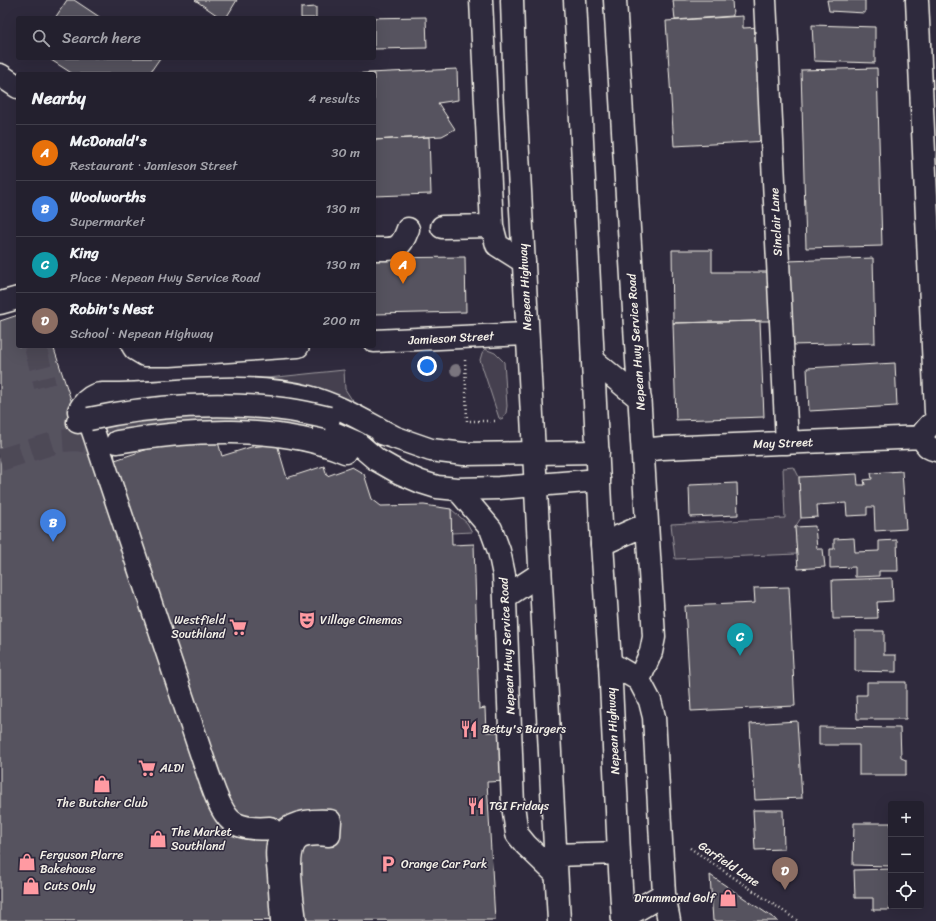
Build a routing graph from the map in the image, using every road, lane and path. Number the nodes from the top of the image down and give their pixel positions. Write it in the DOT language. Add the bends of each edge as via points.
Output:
graph roads {
  1 [pos="481,0"];
  2 [pos="512,0"];
  3 [pos="575,0"];
  4 [pos="614,0"];
  5 [pos="765,0"];
  6 [pos="917,0"];
  7 [pos="0,76"];
  8 [pos="16,86"];
  9 [pos="492,226"];
  10 [pos="442,227"];
  11 [pos="408,229"];
  12 [pos="376,249"];
  13 [pos="524,262"];
  14 [pos="16,299"];
  15 [pos="0,303"];
  16 [pos="527,334"];
  17 [pos="376,341"];
  18 [pos="134,348"];
  19 [pos="270,348"];
  20 [pos="465,360"];
  21 [pos="593,360"];
  22 [pos="640,398"];
  23 [pos="936,412"];
  24 [pos="495,421"];
  25 [pos="327,423"];
  26 [pos="85,424"];
  27 [pos="932,437"];
  28 [pos="396,438"];
  29 [pos="116,442"];
  30 [pos="787,443"];
  31 [pos="643,450"];
  32 [pos="598,452"];
  33 [pos="534,453"];
  34 [pos="377,460"];
  35 [pos="599,480"];
  36 [pos="535,484"];
  37 [pos="457,489"];
  38 [pos="646,524"];
  39 [pos="602,544"];
  40 [pos="540,574"];
  41 [pos="505,597"];
  42 [pos="610,663"];
  43 [pos="639,680"];
  44 [pos="270,823"];
  45 [pos="690,848"];
  46 [pos="619,852"];
  47 [pos="555,864"];
  48 [pos="664,894"];
  49 [pos="623,920"];
  50 [pos="282,921"];
  51 [pos="295,921"];
  52 [pos="559,921"];
  53 [pos="669,921"];
  54 [pos="798,921"];
  1 -- 9 [label="main road"];
  2 -- 13 [label="main road, Nepean Highway"];
  3 -- 21 [label="main road, Nepean Highway"];
  4 -- 22 [label="main road, Nepean Hwy Service Road"];
  5 -- 30 [label="main road, Sinclair Lane"];
  6 -- 23 [label="main road"];
  7 -- 8 [label="main road"];
  9 -- 10 [label="main road"];
  9 -- 13 [label="main road" via="497,245"];
  11 -- 12 [label="main road" via="400,245 394,249"];
  13 -- 16 [label="main road, Nepean Highway"];
  14 -- 15 [label="main road"];
  16 -- 17 [label="main road, Jamieson Street"];
  16 -- 33 [label="main road, Nepean Highway"];
  18 -- 19 [label="main road" via="145,355 170,355"];
  20 -- 24 [label="path" via="467,421"];
  21 -- 22 [label="main road"];
  21 -- 32 [label="main road, Nepean Highway"];
  22 -- 31 [label="main road, Nepean Hwy Service Road"];
  25 -- 26 [label="main road, bridge" via="290,410 217,405 111,414"];
  25 -- 28 [label="main road"];
  25 -- 34 [label="main road"];
  26 -- 28 [label="main road" via="84,401 90,397 229,388 287,393 309,398 332,405"];
  26 -- 44 [label="main road" via="222,810 237,818"];
  27 -- 30 [label="main road, May Street"];
  28 -- 33 [label="main road" via="423,448 448,453"];
  29 -- 34 [label="main road" via="193,432 267,434 314,442 363,459"];
  30 -- 31 [label="main road, May Street"];
  31 -- 38 [label="main road, Nepean Hwy Service Road"];
  32 -- 33 [label="main road"];
  32 -- 35 [label="main road, Nepean Highway"];
  33 -- 36 [label="main road, Nepean Highway"];
  34 -- 37 [label="main road" via="422,482"];
  35 -- 36 [label="main road"];
  35 -- 39 [label="main road, Nepean Highway"];
  36 -- 37 [label="main road"];
  36 -- 40 [label="main road, Nepean Highway"];
  37 -- 41 [label="main road, Nepean Hwy Service Road" via="491,529 504,575"];
  38 -- 39 [label="main road"];
  38 -- 43 [label="main road, Nepean Hwy Service Road" via="654,637 651,652"];
  39 -- 42 [label="main road, Nepean Highway"];
  40 -- 41 [label="main road"];
  40 -- 47 [label="main road, Nepean Highway"];
  41 -- 47 [label="main road, Nepean Hwy Service Road" via="515,823 518,834 526,845"];
  42 -- 43 [label="main road"];
  42 -- 46 [label="main road, Nepean Highway"];
  43 -- 48 [label="main road" via="650,701 654,717"];
  45 -- 54 [label="path, Garfield Lane"];
  46 -- 47 [label="main road"];
  46 -- 49 [label="main road, Nepean Highway"];
  47 -- 52 [label="main road, Nepean Highway"];
  48 -- 49 [label="main road, Nepean Highway"];
  48 -- 53 [label="main road"];
  50 -- 51 [label="main road" via="277,856 280,838 298,824 311,822 330,828 301,837 293,845 290,871"];
}
